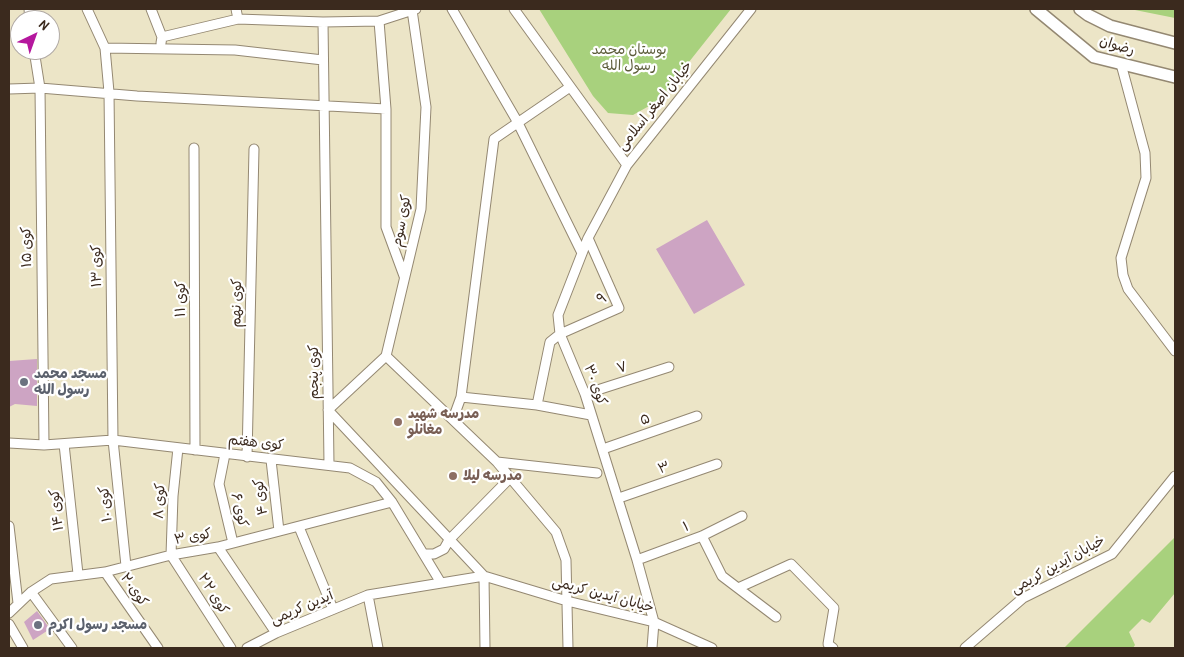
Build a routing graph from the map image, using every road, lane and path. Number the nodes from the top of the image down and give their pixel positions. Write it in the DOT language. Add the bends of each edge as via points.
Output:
graph roads {
  1 [pos="87,9"];
  2 [pos="151,9"];
  3 [pos="236,9"];
  4 [pos="452,9"];
  5 [pos="514,9"];
  6 [pos="751,9"];
  7 [pos="1036,9"];
  8 [pos="1080,9"];
  9 [pos="414,10"];
  10 [pos="238,18"];
  11 [pos="379,21"];
  12 [pos="323,22"];
  13 [pos="162,37"];
  14 [pos="1175,43"];
  15 [pos="105,48"];
  16 [pos="159,48"];
  17 [pos="36,60"];
  18 [pos="323,60"];
  19 [pos="1121,64"];
  20 [pos="1175,77"];
  21 [pos="570,87"];
  22 [pos="40,88"];
  23 [pos="9,89"];
  24 [pos="109,92"];
  25 [pos="325,106"];
  26 [pos="386,109"];
  27 [pos="517,122"];
  28 [pos="194,148"];
  29 [pos="254,149"];
  30 [pos="627,165"];
  31 [pos="588,238"];
  32 [pos="582,253"];
  33 [pos="404,276"];
  34 [pos="560,334"];
  35 [pos="1175,351"];
  36 [pos="386,356"];
  37 [pos="668,367"];
  38 [pos="585,394"];
  39 [pos="461,397"];
  40 [pos="537,405"];
  41 [pos="328,410"];
  42 [pos="591,415"];
  43 [pos="697,416"];
  44 [pos="454,419"];
  45 [pos="350,434"];
  46 [pos="113,440"];
  47 [pos="9,443"];
  48 [pos="64,444"];
  49 [pos="329,444"];
  50 [pos="44,445"];
  51 [pos="178,448"];
  52 [pos="603,449"];
  53 [pos="195,450"];
  54 [pos="225,454"];
  55 [pos="247,457"];
  56 [pos="271,460"];
  57 [pos="497,462"];
  58 [pos="329,464"];
  59 [pos="717,464"];
  60 [pos="597,473"];
  61 [pos="1175,476"];
  62 [pos="511,477"];
  63 [pos="620,498"];
  64 [pos="392,502"];
  65 [pos="742,516"];
  66 [pos="9,526"];
  67 [pos="299,527"];
  68 [pos="279,531"];
  69 [pos="702,536"];
  70 [pos="449,540"];
  71 [pos="233,543"];
  72 [pos="218,547"];
  73 [pos="424,554"];
  74 [pos="172,555"];
  75 [pos="637,560"];
  76 [pos="126,566"];
  77 [pos="105,572"];
  78 [pos="78,574"];
  79 [pos="484,576"];
  80 [pos="441,583"];
  81 [pos="738,588"];
  82 [pos="31,592"];
  83 [pos="368,595"];
  84 [pos="567,601"];
  85 [pos="18,604"];
  86 [pos="333,609"];
  87 [pos="9,614"];
  88 [pos="776,618"];
  89 [pos="654,622"];
  90 [pos="9,624"];
  91 [pos="276,633"];
  92 [pos="830,646"];
  93 [pos="23,648"];
  94 [pos="72,648"];
  95 [pos="158,648"];
  96 [pos="231,648"];
  97 [pos="247,648"];
  98 [pos="378,648"];
  99 [pos="485,648"];
  100 [pos="568,648"];
  101 [pos="652,648"];
  102 [pos="710,648"];
  103 [pos="965,648"];
  1 -- 15 [label="street, کوی ۱۳"];
  2 -- 13 [label="street"];
  3 -- 10 [label="street"];
  4 -- 27 [label="street"];
  5 -- 21 [label="street, خیابان اصغر اسلامی"];
  6 -- 30 [label="street, خیابان اصغر اسلامی"];
  7 -- 19 [label="main road, رضوان" via="1094,56"];
  8 -- 14 [label="main road, رضوان" via="1110,26"];
  9 -- 11 [label="street"];
  9 -- 33 [label="street, کوی سوم" via="426,107 421,209"];
  10 -- 12 [label="street"];
  10 -- 13 [label="street"];
  11 -- 12 [label="street"];
  11 -- 26 [label="street"];
  12 -- 18 [label="street, کوی پنجم"];
  13 -- 16 [label="street"];
  15 -- 16 [label="street"];
  15 -- 24 [label="street, کوی ۱۳"];
  16 -- 18 [label="street" via="235,50"];
  17 -- 22 [label="street, کوی ۱۵"];
  18 -- 25 [label="street, کوی پنجم"];
  19 -- 20 [label="main road, رضوان"];
  19 -- 35 [label="street" via="1145,153 1146,178 1121,258 1123,275 1128,289"];
  21 -- 27 [label="street"];
  21 -- 30 [label="street, خیابان اصغر اسلامی"];
  22 -- 23 [label="street"];
  22 -- 24 [label="street"];
  22 -- 50 [label="street, کوی ۱۵"];
  24 -- 25 [label="street"];
  24 -- 46 [label="street, کوی ۱۳"];
  25 -- 26 [label="street"];
  25 -- 41 [label="street, کوی پنجم"];
  26 -- 33 [label="street" via="386,227"];
  27 -- 32 [label="street"];
  27 -- 39 [label="street" via="494,139"];
  28 -- 53 [label="street, کوی ۱۱"];
  29 -- 55 [label="street, کوی نهم"];
  30 -- 31 [label="street, کوی ۳۰"];
  31 -- 32 [label="street, کوی ۳۰"];
  31 -- 34 [label="street, ۹" via="619,308"];
  32 -- 34 [label="street, کوی ۳۰" via="558,315"];
  33 -- 36 [label="street, کوی سوم"];
  34 -- 38 [label="street, کوی ۳۰"];
  34 -- 40 [label="street" via="550,342"];
  36 -- 41 [label="street"];
  36 -- 44 [label="street"];
  37 -- 38 [label="street, ۷"];
  38 -- 42 [label="street, کوی ۳۰"];
  39 -- 40 [label="street"];
  39 -- 44 [label="street"];
  40 -- 42 [label="street"];
  41 -- 45 [label="street, کوی پنجم"];
  41 -- 49 [label="street"];
  42 -- 52 [label="street, کوی ۳۰"];
  43 -- 52 [label="street, ۵"];
  44 -- 57 [label="street"];
  45 -- 49 [label="street" via="344,431 337,433"];
  45 -- 70 [label="street, کوی پنجم"];
  46 -- 48 [label="street, کوی هفتم"];
  46 -- 51 [label="street, کوی هفتم"];
  46 -- 76 [label="street, کوی ۱۰"];
  47 -- 50 [label="street, کوی هفتم"];
  48 -- 50 [label="street, کوی هفتم"];
  48 -- 78 [label="street, کوی ۱۴"];
  49 -- 58 [label="street"];
  51 -- 53 [label="street, کوی هفتم"];
  51 -- 74 [label="street, کوی ۸"];
  52 -- 63 [label="street, کوی ۳۰"];
  53 -- 54 [label="street, کوی هفتم"];
  54 -- 55 [label="street, کوی هفتم"];
  54 -- 71 [label="street, کوی ۶" via="219,484"];
  55 -- 56 [label="street, کوی هفتم"];
  56 -- 58 [label="street, کوی هفتم"];
  56 -- 68 [label="street, کوی ۴"];
  57 -- 60 [label="street"];
  57 -- 62 [label="street"];
  58 -- 64 [label="street, کوی هفتم" via="363,473 376,482"];
  59 -- 63 [label="street, ۳"];
  61 -- 103 [label="street, خیابان آیدین کریمی" via="1112,554 1023,598"];
  62 -- 70 [label="street"];
  62 -- 84 [label="street" via="556,532 566,560"];
  63 -- 75 [label="street, کوی ۳۰"];
  64 -- 67 [label="street, کوی ۳"];
  64 -- 73 [label="street, کوی هفتم"];
  65 -- 69 [label="street, ۱"];
  66 -- 85 [label="street"];
  67 -- 68 [label="street, کوی ۳"];
  67 -- 86 [label="street"];
  68 -- 71 [label="street, کوی ۳"];
  69 -- 75 [label="street, ۱"];
  69 -- 81 [label="street" via="722,576"];
  70 -- 73 [label="street" via="440,552"];
  70 -- 79 [label="street, کوی پنجم"];
  71 -- 72 [label="street, کوی ۳"];
  72 -- 74 [label="street, کوی ۳"];
  72 -- 91 [label="street"];
  73 -- 80 [label="street, کوی هفتم"];
  74 -- 76 [label="street, کوی ۳"];
  74 -- 96 [label="street, کوی ۲۲"];
  75 -- 89 [label="street, کوی ۳۰"];
  76 -- 77 [label="street, کوی ۳"];
  77 -- 78 [label="street, کوی ۳"];
  77 -- 95 [label="street, کوی۲۰"];
  78 -- 82 [label="street, کوی ۳" via="51,579"];
  79 -- 80 [label="street, آیدین کریمی"];
  79 -- 84 [label="street, خیابان آیدین کریمی"];
  79 -- 99 [label="street"];
  80 -- 83 [label="street, آیدین کریمی"];
  81 -- 88 [label="street"];
  81 -- 92 [label="street" via="791,564 834,608"];
  82 -- 85 [label="street, کوی ۳"];
  82 -- 94 [label="street"];
  83 -- 86 [label="street, آیدین کریمی"];
  83 -- 98 [label="street"];
  84 -- 89 [label="street, خیابان آیدین کریمی"];
  84 -- 100 [label="street"];
  85 -- 87 [label="street, کوی ۳"];
  86 -- 91 [label="street, آیدین کریمی"];
  89 -- 101 [label="street, کوی ۳۰"];
  89 -- 102 [label="street, خیابان آیدین کریمی"];
  90 -- 93 [label="street"];
  91 -- 97 [label="street, آیدین کریمی"];
}
